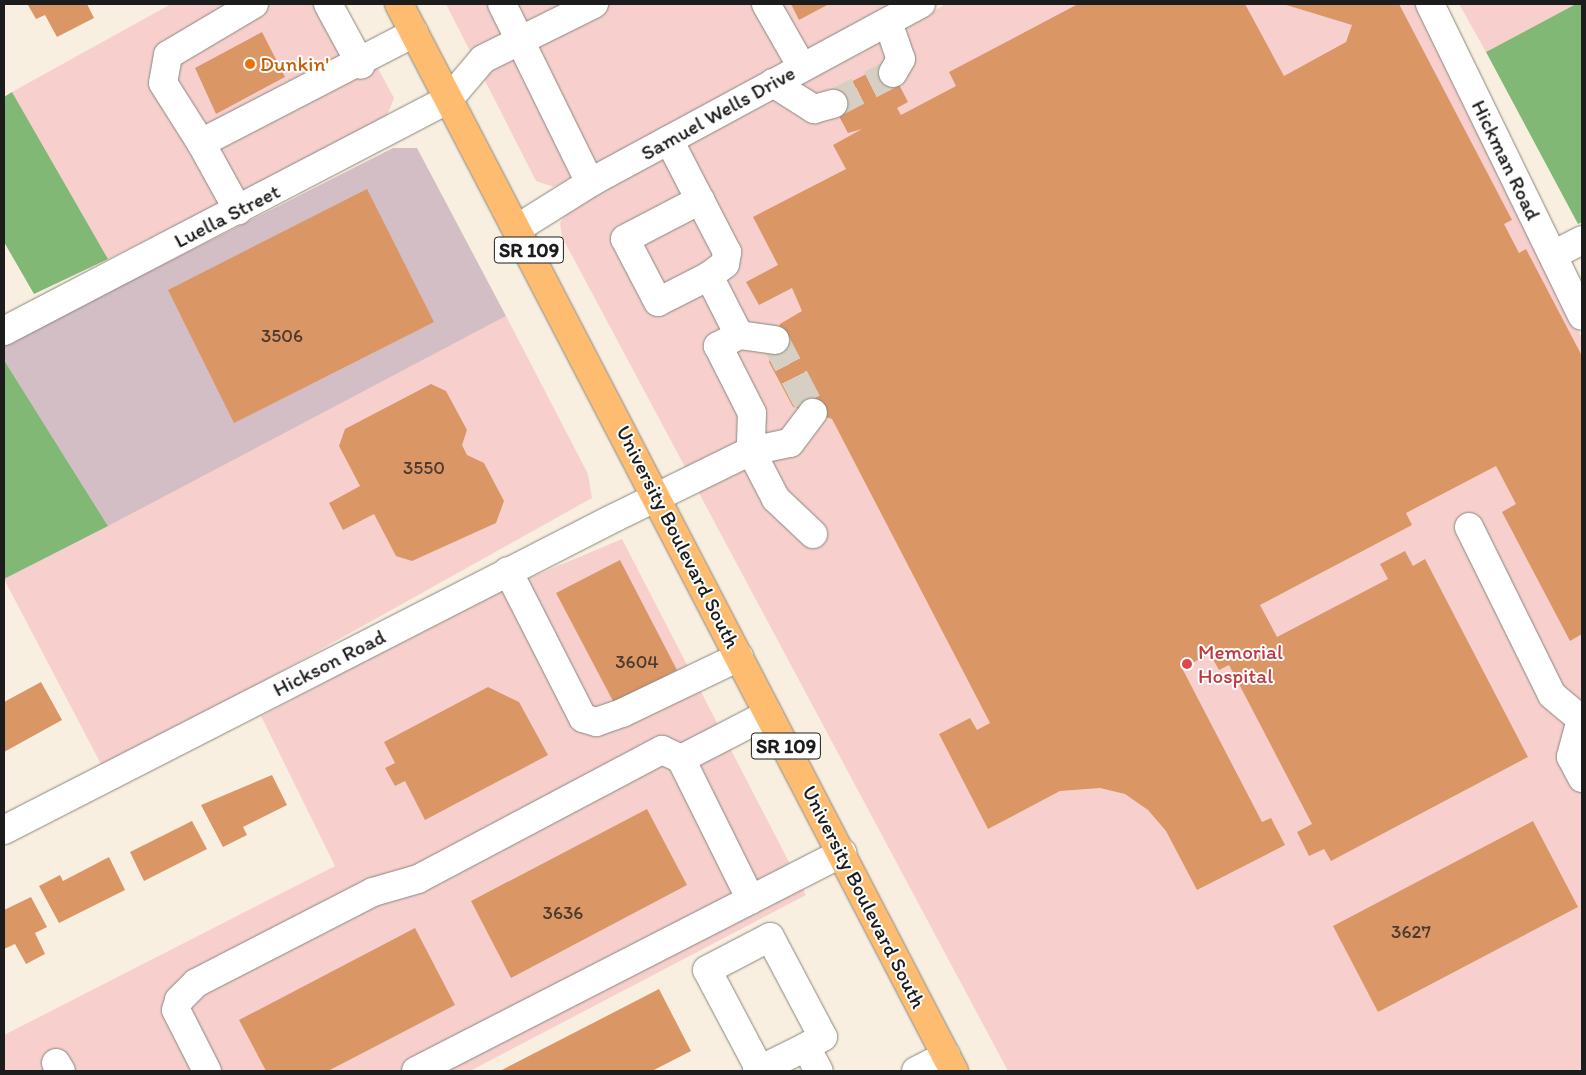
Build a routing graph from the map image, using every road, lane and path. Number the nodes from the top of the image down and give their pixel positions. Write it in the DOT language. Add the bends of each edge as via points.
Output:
graph roads {
  1 [pos="254,4"];
  2 [pos="328,4"];
  3 [pos="398,4"];
  4 [pos="502,4"];
  5 [pos="766,4"];
  6 [pos="921,4"];
  7 [pos="1430,4"];
  8 [pos="588,5"];
  9 [pos="888,22"];
  10 [pos="414,33"];
  11 [pos="520,40"];
  12 [pos="361,65"];
  13 [pos="802,67"];
  14 [pos="893,73"];
  15 [pos="773,83"];
  16 [pos="449,99"];
  17 [pos="833,104"];
  18 [pos="669,140"];
  19 [pos="201,143"];
  20 [pos="590,183"];
  21 [pos="700,200"];
  22 [pos="238,210"];
  23 [pos="518,228"];
  24 [pos="1582,240"];
  25 [pos="1553,255"];
  26 [pos="709,276"];
  27 [pos="1582,316"];
  28 [pos="4,331"];
  29 [pos="739,335"];
  30 [pos="775,340"];
  31 [pos="813,413"];
  32 [pos="751,451"];
  33 [pos="656,497"];
  34 [pos="1468,527"];
  35 [pos="813,534"];
  36 [pos="508,571"];
  37 [pos="739,657"];
  38 [pos="768,714"];
  39 [pos="1582,720"];
  40 [pos="681,759"];
  41 [pos="1582,778"];
  42 [pos="4,830"];
  43 [pos="842,853"];
  44 [pos="751,900"];
  45 [pos="806,1047"];
  46 [pos="950,1063"];
  47 [pos="207,1071"];
  48 [pos="416,1071"];
  49 [pos="759,1071"];
  50 [pos="819,1071"];
  51 [pos="916,1071"];
  1 -- 19 [label="street" via="168,55 163,83"];
  2 -- 12 [label="street"];
  3 -- 10 [label="main road, University Boulevard South / SR 109"];
  4 -- 11 [label="street"];
  5 -- 13 [label="street"];
  6 -- 9 [label="street, Samuel Wells Drive"];
  7 -- 25 [label="street, Hickman Road"];
  8 -- 11 [label="street"];
  9 -- 13 [label="street, Samuel Wells Drive"];
  9 -- 14 [label="street" via="901,59"];
  10 -- 12 [label="street"];
  10 -- 16 [label="main road, University Boulevard South / SR 109"];
  11 -- 16 [label="street" via="483,59"];
  11 -- 20 [label="street"];
  12 -- 19 [label="street"];
  13 -- 15 [label="street, Samuel Wells Drive"];
  15 -- 17 [label="street" via="814,109"];
  15 -- 18 [label="street, Samuel Wells Drive"];
  16 -- 22 [label="street, Luella Street"];
  16 -- 23 [label="main road, University Boulevard South / SR 109"];
  18 -- 20 [label="street, Samuel Wells Drive"];
  18 -- 21 [label="street"];
  19 -- 22 [label="street"];
  20 -- 23 [label="street, Samuel Wells Drive"];
  21 -- 26 [label="street" via="727,252 725,264"];
  21 -- 26 [label="street" via="625,239 658,302"];
  22 -- 28 [label="street, Luella Street"];
  23 -- 33 [label="main road, University Boulevard South / SR 109"];
  24 -- 25 [label="street"];
  25 -- 27 [label="street, Hickman Road"];
  26 -- 29 [label="street"];
  29 -- 30 [label="street"];
  29 -- 32 [label="street" via="718,346 752,413"];
  31 -- 32 [label="street, Hickson Road" via="790,443"];
  32 -- 33 [label="street, Hickson Road"];
  32 -- 35 [label="street" via="776,500"];
  33 -- 36 [label="street, Hickson Road"];
  33 -- 37 [label="main road, University Boulevard South / SR 109"];
  34 -- 39 [label="street" via="1552,695"];
  36 -- 37 [label="street" via="583,718 596,722 622,713"];
  36 -- 42 [label="street, Hickson Road"];
  37 -- 38 [label="main road, University Boulevard South / SR 109"];
  38 -- 40 [label="street"];
  38 -- 43 [label="main road, University Boulevard South / SR 109"];
  39 -- 41 [label="street" via="1571,758"];
  40 -- 44 [label="street"];
  40 -- 47 [label="street" via="662,750 418,879 373,892 196,983 180,1000 176,1010"];
  43 -- 44 [label="street"];
  43 -- 46 [label="main road, University Boulevard South / SR 109"];
  44 -- 48 [label="street"];
  45 -- 49 [label="street"];
  45 -- 49 [label="street" via="823,1037 770,937 708,970"];
  45 -- 50 [label="street"];
  46 -- 51 [label="street"];
}
